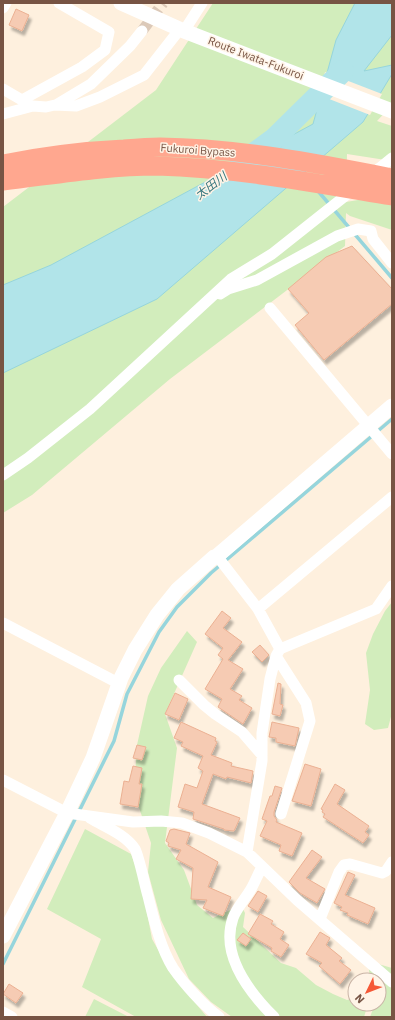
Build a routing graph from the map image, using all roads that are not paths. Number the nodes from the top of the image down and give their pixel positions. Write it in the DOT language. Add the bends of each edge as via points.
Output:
graph roads {
  1 [pos="6,3"];
  2 [pos="59,3"];
  3 [pos="121,3"];
  4 [pos="202,3"];
  5 [pos="3,8"];
  6 [pos="142,31"];
  7 [pos="186,31"];
  8 [pos="3,89"];
  9 [pos="22,100"];
  10 [pos="55,105"];
  11 [pos="33,106"];
  12 [pos="392,111"];
  13 [pos="3,114"];
  14 [pos="392,158"];
  15 [pos="3,164"];
  16 [pos="389,177"];
  17 [pos="3,182"];
  18 [pos="392,196"];
  19 [pos="392,263"];
  20 [pos="204,304"];
  21 [pos="270,308"];
  22 [pos="392,406"];
  23 [pos="369,426"];
  24 [pos="392,454"];
  25 [pos="3,475"];
  26 [pos="392,497"];
  27 [pos="217,556"];
  28 [pos="392,586"];
  29 [pos="258,609"];
  30 [pos="3,623"];
  31 [pos="278,652"];
  32 [pos="180,680"];
  33 [pos="120,684"];
  34 [pos="262,755"];
  35 [pos="3,780"];
  36 [pos="67,813"];
  37 [pos="282,814"];
  38 [pos="84,815"];
  39 [pos="246,852"];
  40 [pos="392,862"];
  41 [pos="262,867"];
  42 [pos="382,874"];
  43 [pos="392,879"];
  44 [pos="320,919"];
  45 [pos="3,936"];
  46 [pos="392,982"];
  47 [pos="3,1012"];
  48 [pos="12,1017"];
  49 [pos="219,1017"];
  50 [pos="274,1017"];
  1 -- 5 [label="street"];
  2 -- 9 [label="street" via="109,32 105,50 82,67"];
  3 -- 7 [label="street, Route Iwata-Fukuroi"];
  4 -- 7 [label="street"];
  6 -- 10 [label="street" via="91,84"];
  7 -- 10 [label="street" via="144,76 76,106"];
  7 -- 12 [label="street, Route Iwata-Fukuroi"];
  8 -- 9 [label="street"];
  9 -- 11 [label="street"];
  10 -- 11 [label="street"];
  11 -- 13 [label="street"];
  14 -- 20 [label="street" via="272,254 231,279"];
  15 -- 16 [label="highway, Fukuroi Bypass" via="98,150 159,147 307,161"];
  17 -- 18 [label="highway, Fukuroi Bypass" via="99,168 212,168"];
  19 -- 20 [label="street" via="373,239 371,231 358,229 336,236 257,280 228,289"];
  20 -- 25 [label="street" via="90,409"];
  21 -- 23 [label="street"];
  22 -- 23 [label="street"];
  23 -- 24 [label="street"];
  23 -- 27 [label="street"];
  26 -- 29 [label="street"];
  27 -- 29 [label="street"];
  27 -- 33 [label="street" via="178,589 156,615 135,650"];
  28 -- 31 [label="street" via="376,609"];
  29 -- 31 [label="street"];
  30 -- 33 [label="street"];
  31 -- 34 [label="street" via="270,679 262,733"];
  31 -- 37 [label="street" via="306,703 310,721"];
  32 -- 34 [label="street" via="204,705 242,732"];
  33 -- 36 [label="street" via="93,758"];
  34 -- 39 [label="street"];
  35 -- 36 [label="street"];
  36 -- 38 [label="street"];
  36 -- 45 [label="street"];
  38 -- 39 [label="street" via="133,822 182,823 209,833"];
  38 -- 49 [label="street" via="126,840 136,850 163,947 174,968"];
  39 -- 41 [label="street"];
  40 -- 42 [label="street"];
  41 -- 44 [label="street"];
  41 -- 50 [label="street" via="233,916 230,950 249,987"];
  42 -- 43 [label="street"];
  42 -- 44 [label="street" via="344,864"];
  44 -- 46 [label="street"];
  47 -- 48 [label="street"];
}
